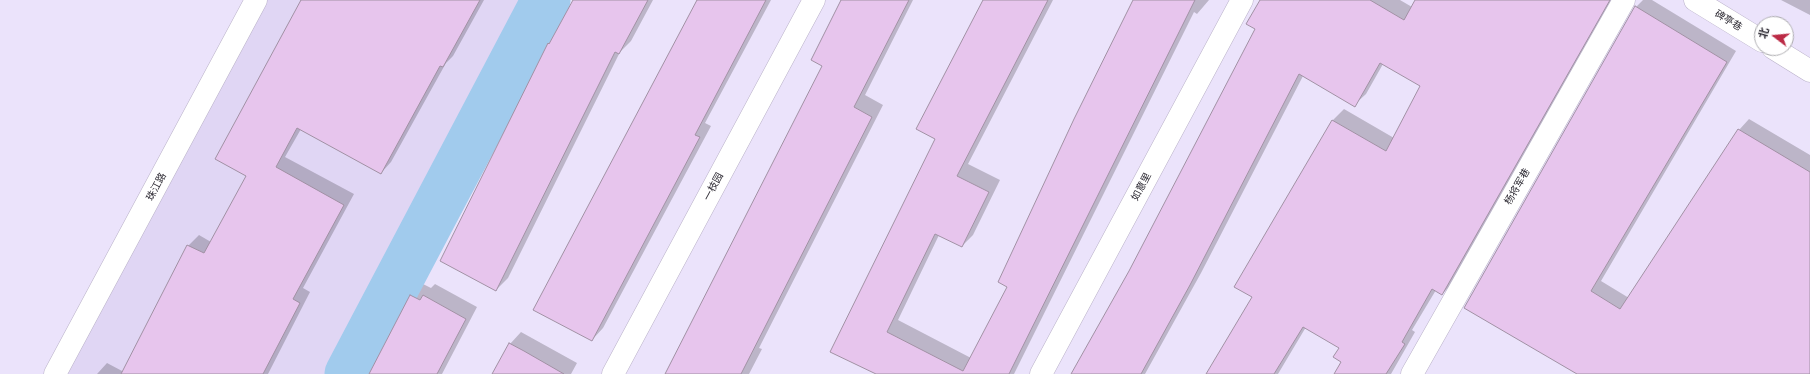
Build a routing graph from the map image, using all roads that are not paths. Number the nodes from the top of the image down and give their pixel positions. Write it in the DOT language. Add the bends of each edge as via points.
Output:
graph roads {
  1 [pos="256,0"];
  2 [pos="814,0"];
  3 [pos="1242,0"];
  4 [pos="1624,0"];
  5 [pos="1695,0"];
  6 [pos="1754,36"];
  7 [pos="1786,56"];
  8 [pos="1810,70"];
  9 [pos="56,374"];
  10 [pos="613,374"];
  11 [pos="1041,374"];
  12 [pos="1412,374"];
  1 -- 9 [label="street, 珠江路"];
  2 -- 10 [label="street, 一枝园"];
  3 -- 11 [label="street, 如意里"];
  4 -- 12 [label="street, 杨将军巷"];
  5 -- 6 [label="street, 碑亭巷"];
  7 -- 8 [label="street"];
}
